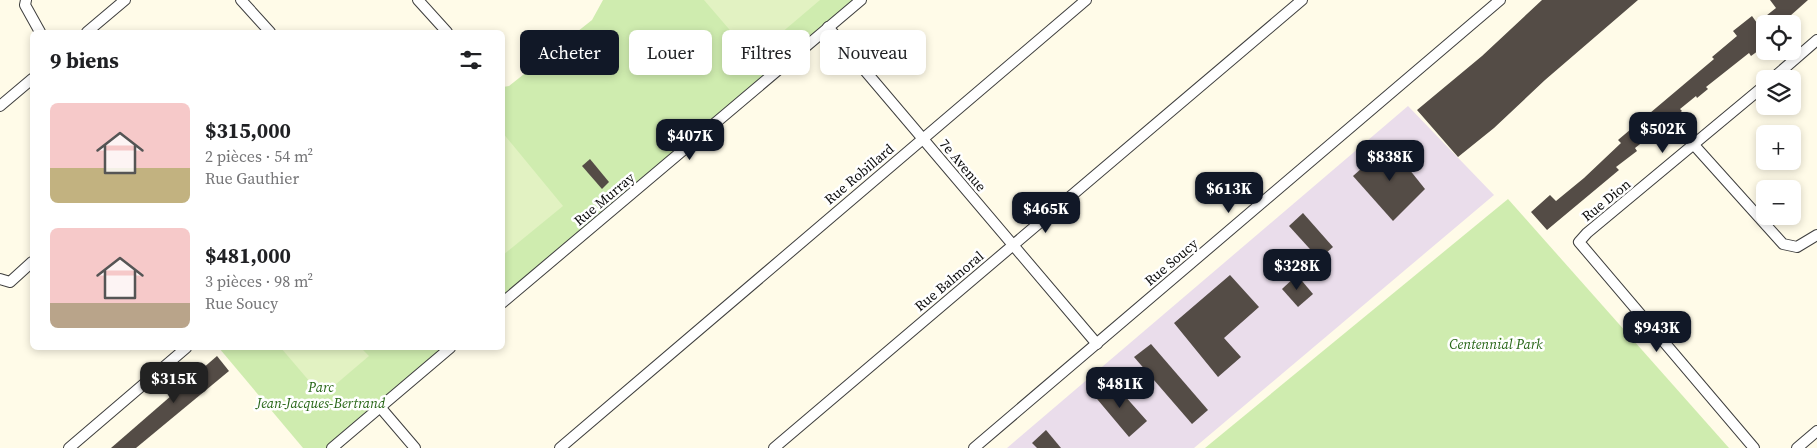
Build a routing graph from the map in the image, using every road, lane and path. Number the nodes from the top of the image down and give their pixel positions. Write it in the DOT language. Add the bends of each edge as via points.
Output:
graph roads {
  1 [pos="26,0"];
  2 [pos="125,0"];
  3 [pos="241,0"];
  4 [pos="418,0"];
  5 [pos="861,0"];
  6 [pos="1086,0"];
  7 [pos="1302,0"];
  8 [pos="1500,0"];
  9 [pos="828,27"];
  10 [pos="39,30"];
  11 [pos="89,30"];
  12 [pos="268,30"];
  13 [pos="445,30"];
  14 [pos="1817,40"];
  15 [pos="1782,70"];
  16 [pos="30,81"];
  17 [pos="1756,93"];
  18 [pos="0,106"];
  19 [pos="923,138"];
  20 [pos="1694,145"];
  21 [pos="1817,235"];
  22 [pos="1013,245"];
  23 [pos="30,264"];
  24 [pos="0,279"];
  25 [pos="505,300"];
  26 [pos="1097,344"];
  27 [pos="184,350"];
  28 [pos="448,350"];
  29 [pos="380,407"];
  30 [pos="1817,431"];
  31 [pos="69,448"];
  32 [pos="332,448"];
  33 [pos="415,448"];
  34 [pos="560,448"];
  35 [pos="774,448"];
  36 [pos="974,448"];
  37 [pos="1754,448"];
  38 [pos="1797,448"];
  1 -- 10 [label="street" via="25,5"];
  2 -- 11 [label="street"];
  3 -- 12 [label="street"];
  4 -- 13 [label="street"];
  5 -- 9 [label="street, Rue Murray"];
  6 -- 19 [label="street, Rue Robillard"];
  7 -- 22 [label="street, Rue Balmoral"];
  8 -- 26 [label="street, Rue Soucy"];
  9 -- 19 [label="street, 7e Avenue"];
  9 -- 25 [label="street, Rue Murray"];
  14 -- 15 [label="street"];
  16 -- 18 [label="street"];
  17 -- 20 [label="street, Rue Dion"];
  19 -- 22 [label="street, 7e Avenue"];
  19 -- 34 [label="street, Rue Robillard"];
  20 -- 21 [label="street" via="1783,244 1797,246"];
  20 -- 37 [label="street, Rue Dion" via="1579,242"];
  22 -- 26 [label="street, 7e Avenue"];
  22 -- 35 [label="street, Rue Balmoral"];
  23 -- 24 [label="street" via="10,282"];
  26 -- 36 [label="street, Rue Soucy"];
  27 -- 31 [label="street"];
  28 -- 29 [label="street"];
  29 -- 32 [label="street"];
  29 -- 33 [label="street"];
  30 -- 38 [label="street"];
}
